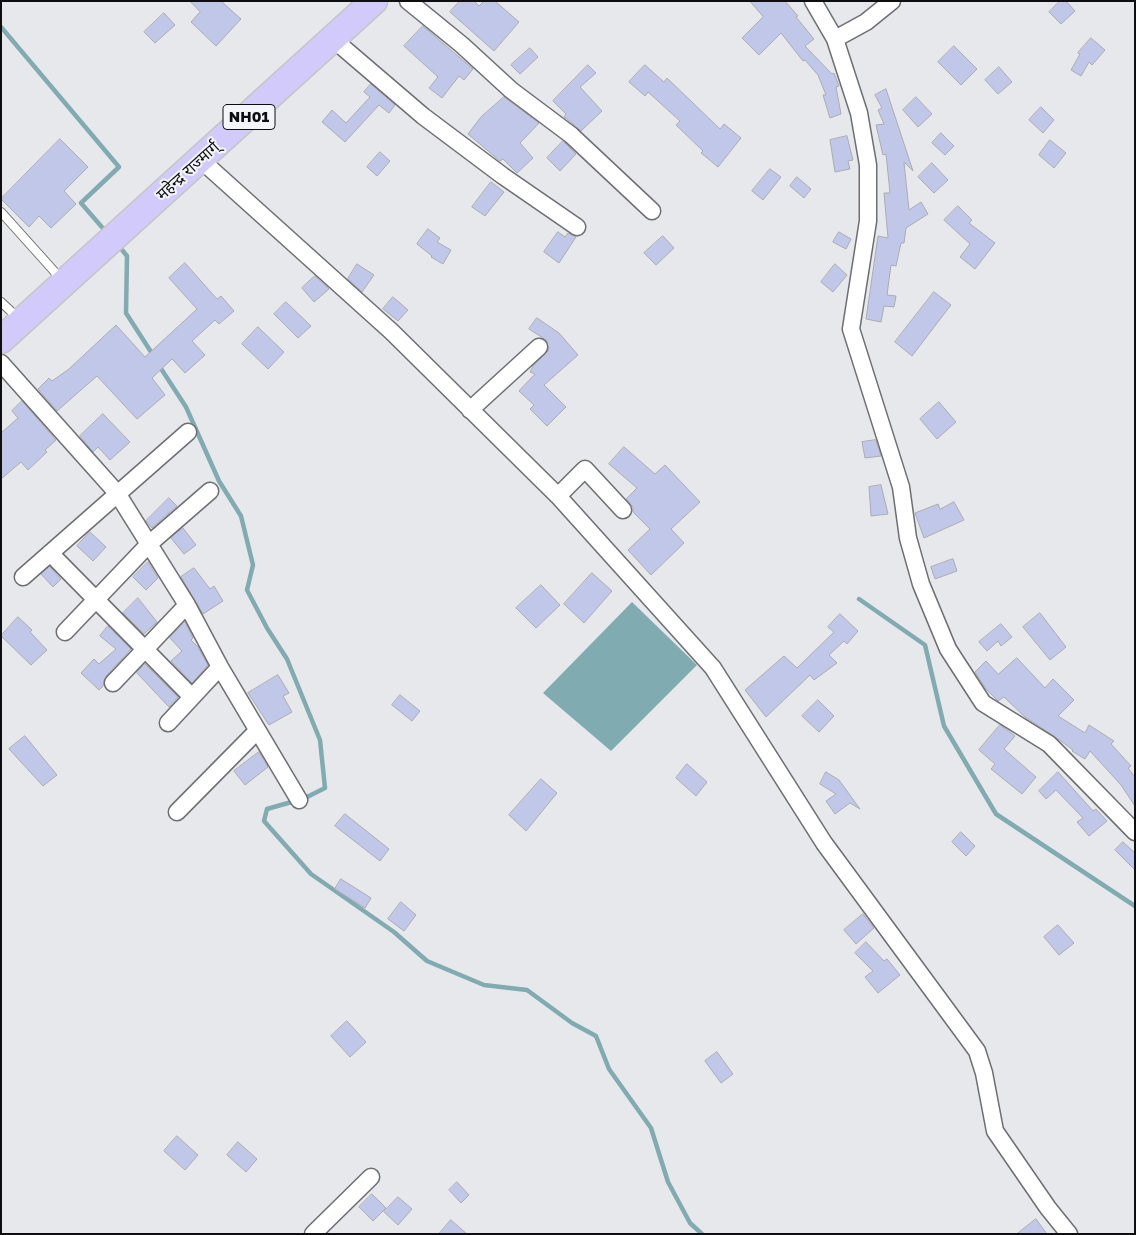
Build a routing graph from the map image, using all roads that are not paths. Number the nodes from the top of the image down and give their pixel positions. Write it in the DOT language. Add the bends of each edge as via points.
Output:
graph roads {
  1 [pos="374,1"];
  2 [pos="408,1"];
  3 [pos="813,1"];
  4 [pos="892,1"];
  5 [pos="333,39"];
  6 [pos="835,39"];
  7 [pos="201,160"];
  8 [pos="652,211"];
  9 [pos="1,212"];
  10 [pos="577,227"];
  11 [pos="64,283"];
  12 [pos="1,302"];
  13 [pos="22,322"];
  14 [pos="1,340"];
  15 [pos="539,347"];
  16 [pos="1,364"];
  17 [pos="470,410"];
  18 [pos="188,432"];
  19 [pos="210,491"];
  20 [pos="117,493"];
  21 [pos="558,496"];
  22 [pos="623,510"];
  23 [pos="149,544"];
  24 [pos="50,553"];
  25 [pos="23,577"];
  26 [pos="96,599"];
  27 [pos="187,606"];
  28 [pos="65,632"];
  29 [pos="145,650"];
  30 [pos="220,667"];
  31 [pos="113,683"];
  32 [pos="192,697"];
  33 [pos="168,723"];
  34 [pos="258,731"];
  35 [pos="299,800"];
  36 [pos="178,812"];
  37 [pos="1135,832"];
  38 [pos="371,1177"];
  39 [pos="313,1234"];
  40 [pos="1069,1234"];
  1 -- 5 [label="highway, महेन्द्र राज्मार्ग् / NH01"];
  2 -- 8 [label="street" via="511,90 571,135"];
  3 -- 6 [label="street"];
  4 -- 6 [label="street" via="866,22"];
  5 -- 7 [label="highway, महेन्द्र राज्मार्ग् / NH01"];
  5 -- 10 [label="street" via="424,116"];
  6 -- 37 [label="street" via="859,113 868,165 868,221 851,329 901,487 908,538 921,584 948,649 983,703 1049,744"];
  7 -- 11 [label="highway, महेन्द्र राज्मार्ग् / NH01"];
  7 -- 17 [label="street" via="392,332"];
  9 -- 11 [label="lane"];
  11 -- 13 [label="highway, महेन्द्र राज्मार्ग् / NH01"];
  12 -- 13 [label="lane"];
  13 -- 14 [label="highway, महेन्द्र राज्मार्ग् / NH01"];
  15 -- 17 [label="street"];
  16 -- 20 [label="street"];
  17 -- 21 [label="street"];
  18 -- 20 [label="street"];
  19 -- 23 [label="street"];
  20 -- 23 [label="street"];
  20 -- 24 [label="street"];
  21 -- 22 [label="street" via="585,469"];
  21 -- 40 [label="street" via="633,571 713,668 824,843 977,1051 995,1131"];
  23 -- 26 [label="street"];
  23 -- 27 [label="street"];
  24 -- 25 [label="street"];
  24 -- 26 [label="street"];
  26 -- 28 [label="street"];
  26 -- 29 [label="street"];
  27 -- 29 [label="street"];
  27 -- 30 [label="street"];
  29 -- 31 [label="street"];
  29 -- 32 [label="street"];
  30 -- 32 [label="street"];
  30 -- 34 [label="street"];
  32 -- 33 [label="street"];
  34 -- 35 [label="street"];
  34 -- 36 [label="street"];
  38 -- 39 [label="street"];
}
